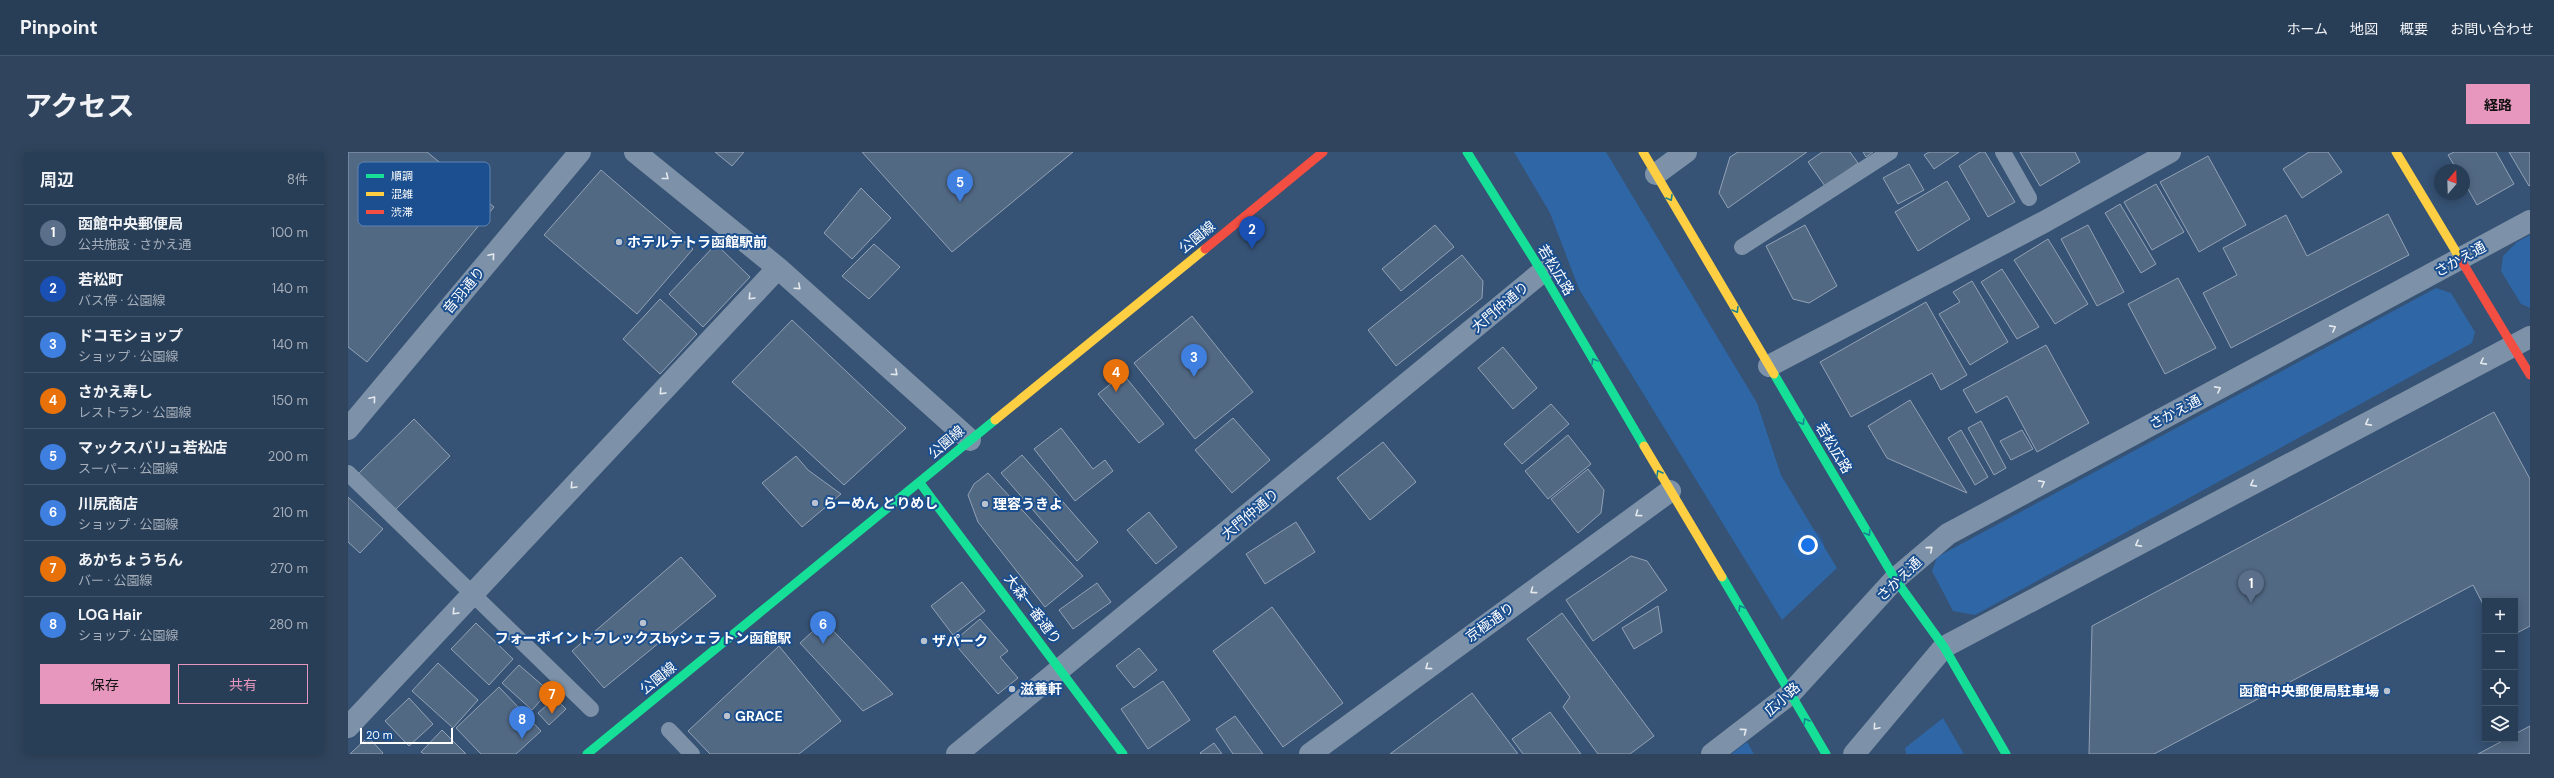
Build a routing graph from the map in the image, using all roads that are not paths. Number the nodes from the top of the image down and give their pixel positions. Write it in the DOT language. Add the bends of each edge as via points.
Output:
graph roads {
  1 [pos="580,152"];
  2 [pos="635,152"];
  3 [pos="1322,152"];
  4 [pos="1467,152"];
  5 [pos="1643,152"];
  6 [pos="1686,152"];
  7 [pos="1890,152"];
  8 [pos="2003,152"];
  9 [pos="2170,152"];
  10 [pos="2396,152"];
  11 [pos="1656,174"];
  12 [pos="2029,198"];
  13 [pos="2530,221"];
  14 [pos="1742,247"];
  15 [pos="2459,258"];
  16 [pos="778,268"];
  17 [pos="1542,272"];
  18 [pos="2521,342"];
  19 [pos="1769,366"];
  20 [pos="2530,375"];
  21 [pos="348,429"];
  22 [pos="970,440"];
  23 [pos="348,473"];
  24 [pos="920,483"];
  25 [pos="1670,491"];
  26 [pos="1895,579"];
  27 [pos="473,592"];
  28 [pos="1843,636"];
  29 [pos="1944,647"];
  30 [pos="1060,668"];
  31 [pos="1790,694"];
  32 [pos="590,709"];
  33 [pos="348,728"];
  34 [pos="669,730"];
  35 [pos="587,754"];
  36 [pos="692,754"];
  37 [pos="957,754"];
  38 [pos="1123,754"];
  39 [pos="1310,754"];
  40 [pos="1712,754"];
  41 [pos="1826,754"];
  42 [pos="1854,754"];
  43 [pos="2006,754"];
  21 -- 1 [label="street, 音羽通り, one-way"];
  2 -- 16 [label="street, one-way"];
  3 -- 22 [label="street, 公園線"];
  4 -- 17 [label="street, 若松広路"];
  5 -- 11 [label="street, 若松広路"];
  6 -- 11 [label="street"];
  7 -- 14 [label="lane"];
  8 -- 12 [label="lane"];
  9 -- 19 [label="street" via="2044,222"];
  10 -- 15 [label="street"];
  11 -- 19 [label="street, 若松広路, one-way"];
  13 -- 15 [label="street, さかえ通"];
  15 -- 18 [label="street"];
  26 -- 15 [label="street, さかえ通, one-way" via="1948,534"];
  16 -- 22 [label="street, one-way"];
  16 -- 27 [label="street, one-way"];
  25 -- 17 [label="street, 若松広路, one-way"];
  17 -- 30 [label="street, 大門仲通り"];
  18 -- 20 [label="street"];
  18 -- 29 [label="street, one-way"];
  19 -- 26 [label="street, 若松広路, one-way"];
  22 -- 24 [label="street, 公園線"];
  23 -- 27 [label="lane"];
  24 -- 30 [label="street, 大森一番通り"];
  24 -- 35 [label="street, 公園線"];
  31 -- 25 [label="street, 若松広路, one-way"];
  25 -- 39 [label="street, 京極通り, one-way"];
  26 -- 28 [label="street, さかえ通"];
  26 -- 29 [label="street, 若松広路"];
  27 -- 32 [label="lane"];
  27 -- 33 [label="street, one-way"];
  28 -- 31 [label="street, 広小路"];
  29 -- 42 [label="street, one-way"];
  29 -- 43 [label="street, 若松広路"];
  30 -- 37 [label="street, 大門仲通り"];
  30 -- 38 [label="street, 大森一番通り"];
  40 -- 31 [label="street, 広小路, one-way"];
  41 -- 31 [label="street, 若松広路, one-way"];
  34 -- 36 [label="lane"];
}
